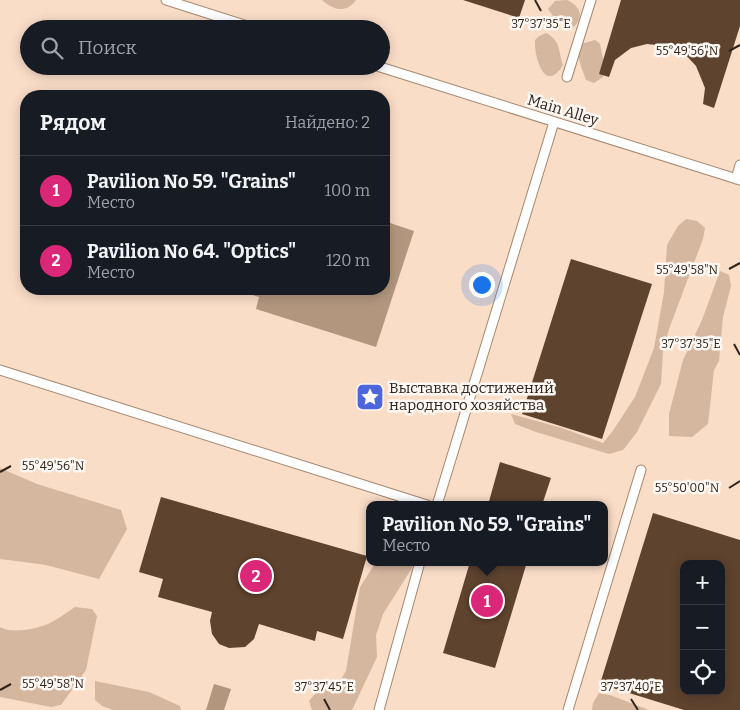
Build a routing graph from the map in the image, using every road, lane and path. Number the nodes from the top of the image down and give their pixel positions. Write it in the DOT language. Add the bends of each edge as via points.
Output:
graph roads {
  1 [pos="166,0"];
  2 [pos="591,0"];
  3 [pos="229,20"];
  4 [pos="390,70"];
  5 [pos="567,77"];
  6 [pos="554,122"];
  7 [pos="740,164"];
  8 [pos="738,179"];
  9 [pos="0,370"];
  10 [pos="641,470"];
  11 [pos="414,501"];
  12 [pos="438,501"];
  13 [pos="419,566"];
  14 [pos="379,710"];
  15 [pos="568,710"];
  1 -- 3 [label="lane"];
  2 -- 5 [label="lane"];
  4 -- 6 [label="lane, Main Alley"];
  6 -- 8 [label="lane, Main Alley"];
  6 -- 12 [label="lane"];
  7 -- 8 [label="lane"];
  9 -- 11 [label="lane"];
  10 -- 15 [label="lane"];
  13 -- 14 [label="lane"];
}
